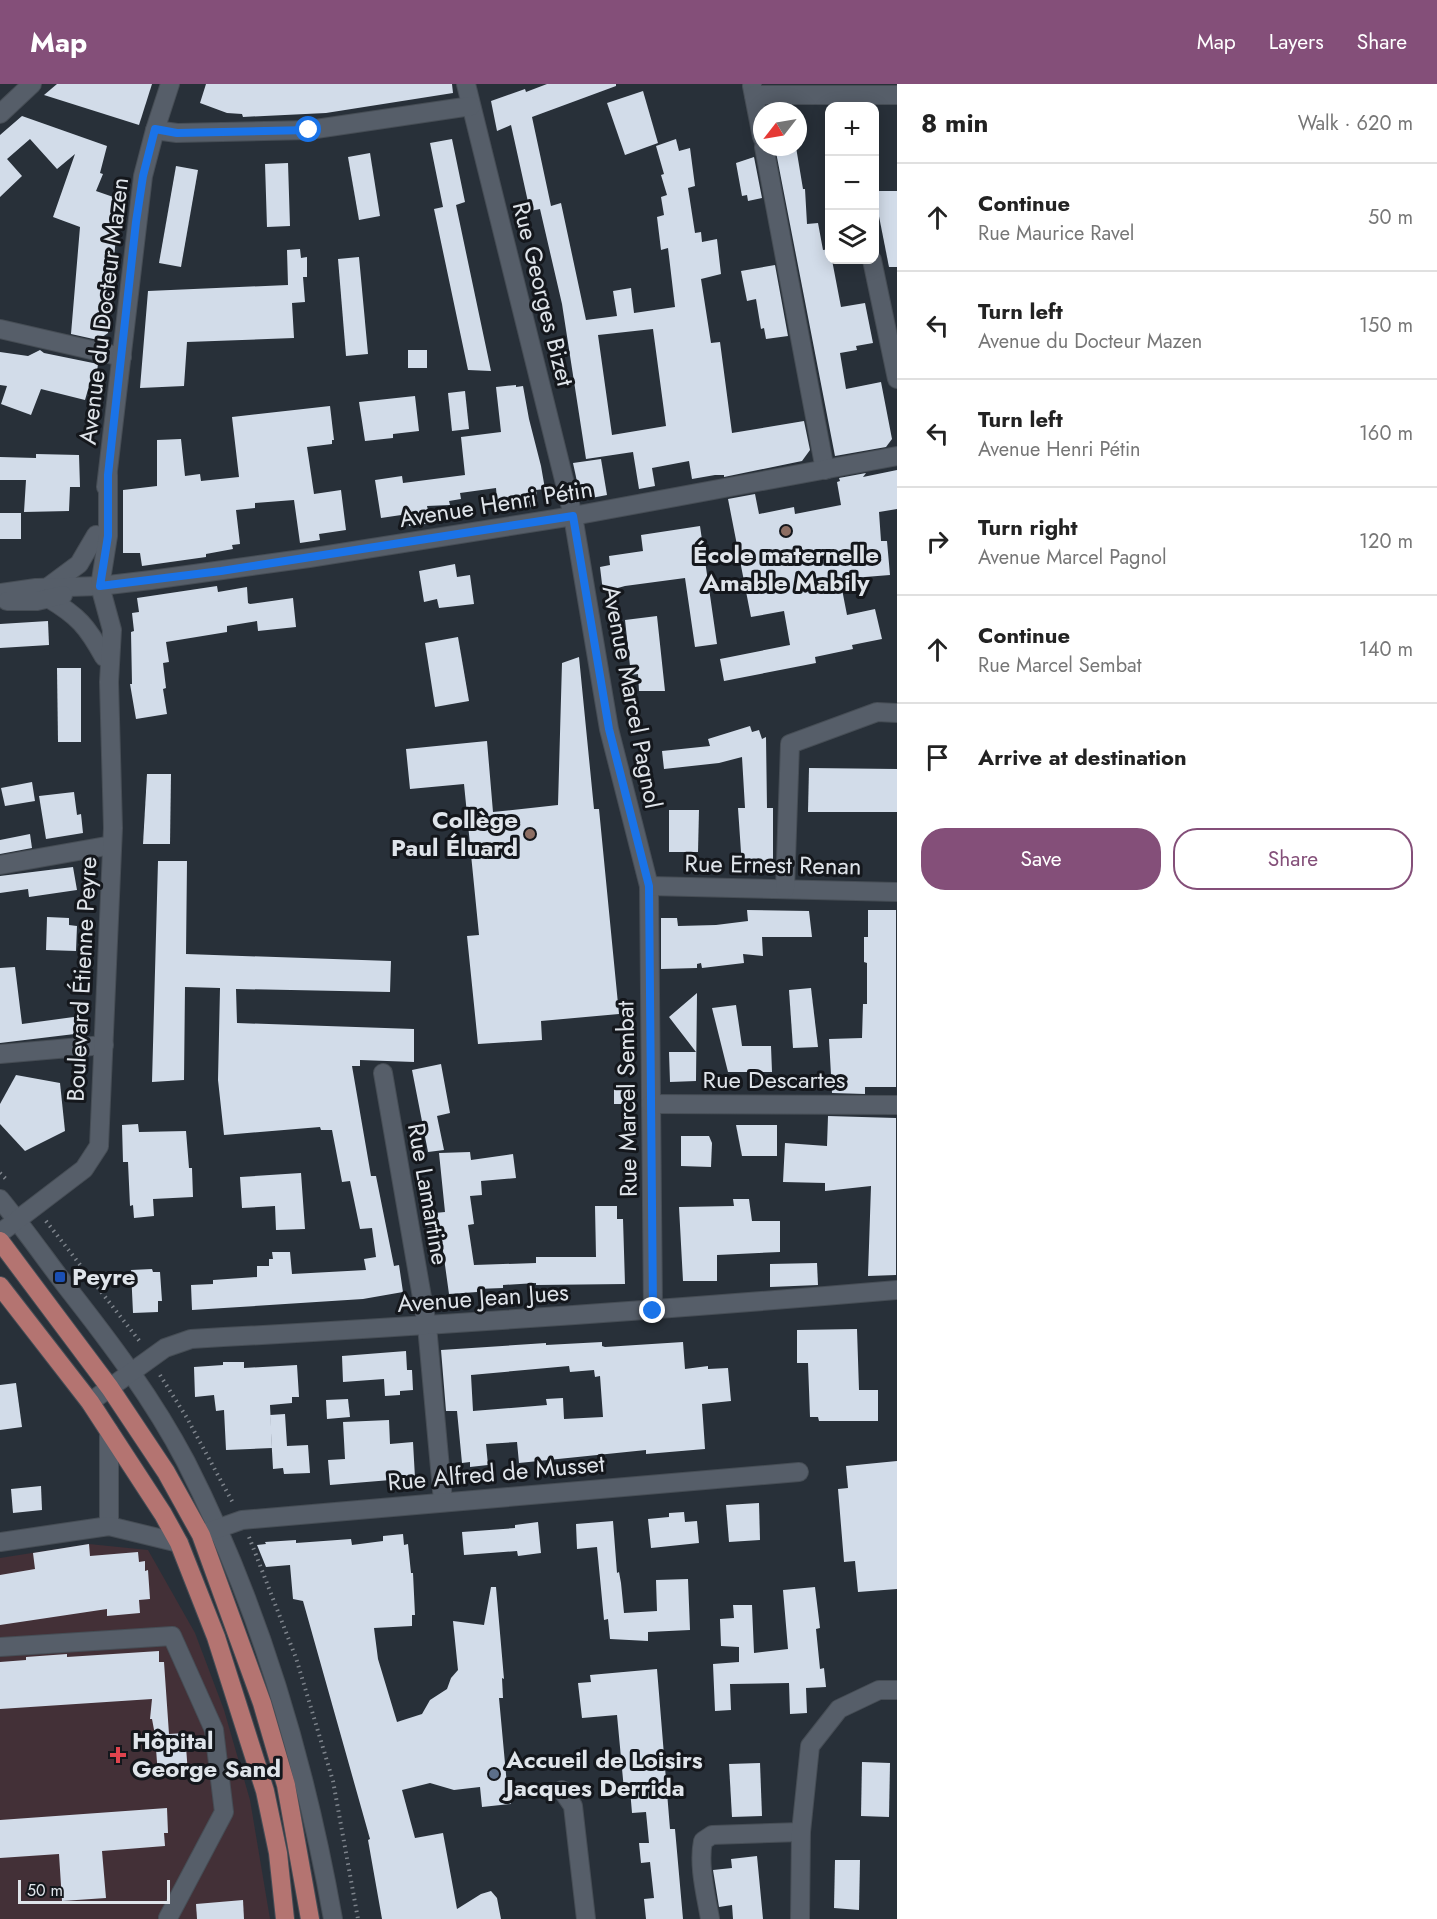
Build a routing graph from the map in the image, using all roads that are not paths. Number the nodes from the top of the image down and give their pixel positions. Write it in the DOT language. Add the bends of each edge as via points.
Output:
graph roads {
  1 [pos="32,84"];
  2 [pos="170,84"];
  3 [pos="466,84"];
  4 [pos="753,89"];
  5 [pos="897,95"];
  6 [pos="839,96"];
  7 [pos="471,106"];
  8 [pos="0,114"];
  9 [pos="155,129"];
  10 [pos="766,156"];
  11 [pos="874,264"];
  12 [pos="0,329"];
  13 [pos="122,357"];
  14 [pos="897,379"];
  15 [pos="897,456"];
  16 [pos="825,470"];
  17 [pos="108,475"];
  18 [pos="573,516"];
  19 [pos="96,535"];
  20 [pos="100,586"];
  21 [pos="0,593"];
  22 [pos="48,593"];
  23 [pos="0,601"];
  24 [pos="104,657"];
  25 [pos="109,682"];
  26 [pos="897,713"];
  27 [pos="112,845"];
  28 [pos="0,865"];
  29 [pos="649,886"];
  30 [pos="785,889"];
  31 [pos="897,892"];
  32 [pos="104,1045"];
  33 [pos="0,1054"];
  34 [pos="383,1073"];
  35 [pos="651,1104"];
  36 [pos="897,1105"];
  37 [pos="5,1191"];
  38 [pos="17,1220"];
  39 [pos="0,1233"];
  40 [pos="0,1241"];
  41 [pos="0,1286"];
  42 [pos="897,1290"];
  43 [pos="653,1311"];
  44 [pos="427,1326"];
  45 [pos="131,1372"];
  46 [pos="110,1388"];
  47 [pos="90,1402"];
  48 [pos="109,1431"];
  49 [pos="799,1472"];
  50 [pos="443,1501"];
  51 [pos="109,1526"];
  52 [pos="209,1531"];
  53 [pos="0,1542"];
  54 [pos="179,1543"];
  55 [pos="0,1647"];
  56 [pos="897,1690"];
  57 [pos="562,1790"];
  58 [pos="801,1832"];
  59 [pos="165,1919"];
  60 [pos="285,1919"];
  61 [pos="310,1919"];
  62 [pos="333,1919"];
  63 [pos="586,1919"];
  64 [pos="710,1919"];
  65 [pos="800,1919"];
  1 -- 8 [label="street"];
  2 -- 9 [label="street, Avenue du Docteur Mazen"];
  3 -- 7 [label="street, Rue Georges Bizet"];
  4 -- 6 [label="street"];
  5 -- 6 [label="street"];
  7 -- 9 [label="street" via="309,130 177,133"];
  7 -- 18 [label="street, Rue Georges Bizet"];
  9 -- 13 [label="street, Avenue du Docteur Mazen" via="138,210"];
  10 -- 16 [label="street"];
  11 -- 14 [label="street"];
  12 -- 13 [label="street"];
  13 -- 17 [label="street, Avenue du Docteur Mazen"];
  15 -- 16 [label="street, Avenue Henri Pétin"];
  16 -- 18 [label="street, Avenue Henri Pétin"];
  17 -- 19 [label="street, Avenue du Docteur Mazen"];
  17 -- 20 [label="street, Avenue du Docteur Mazen" via="108,536"];
  18 -- 20 [label="street, Avenue Henri Pétin"];
  18 -- 29 [label="street, Avenue Marcel Pagnol" via="609,729"];
  19 -- 20 [label="street, Avenue du Docteur Mazen"];
  19 -- 22 [label="street" via="79,564"];
  20 -- 22 [label="street, Avenue Henri Pétin"];
  20 -- 24 [label="street, Boulevard Étienne Peyre" via="99,632"];
  20 -- 25 [label="street, Boulevard Étienne Peyre" via="112,630"];
  21 -- 22 [label="street"];
  22 -- 23 [label="street" via="37,601"];
  22 -- 24 [label="street" via="90,631"];
  24 -- 25 [label="street, Boulevard Étienne Peyre"];
  25 -- 27 [label="street, Boulevard Étienne Peyre"];
  26 -- 30 [label="street" via="877,712 790,744"];
  27 -- 28 [label="street"];
  27 -- 32 [label="street, Boulevard Étienne Peyre"];
  29 -- 30 [label="street, Rue Ernest Renan"];
  29 -- 35 [label="street, Rue Marcel Sembat"];
  30 -- 31 [label="street, Rue Ernest Renan"];
  32 -- 33 [label="street"];
  32 -- 38 [label="street, Boulevard Étienne Peyre" via="99,1146 84,1169"];
  34 -- 44 [label="street, Rue Lamartine"];
  35 -- 36 [label="street, Rue Descartes"];
  35 -- 43 [label="street, Rue Marcel Sembat"];
  37 -- 38 [label="street"];
  38 -- 39 [label="street, Boulevard Étienne Peyre"];
  38 -- 45 [label="street"];
  40 -- 46 [label="main road"];
  41 -- 47 [label="main road"];
  42 -- 43 [label="street, Avenue Jean Jues"];
  43 -- 44 [label="street, Avenue Jean Jues"];
  44 -- 45 [label="street, Avenue Jean Jues" via="190,1339 165,1348"];
  44 -- 50 [label="street, Rue Lamartine"];
  45 -- 46 [label="street, Avenue Jean Jues"];
  45 -- 52 [label="street" via="185,1461"];
  46 -- 47 [label="street, Avenue Jean Jues"];
  46 -- 52 [label="main road"];
  47 -- 48 [label="main road"];
  48 -- 51 [label="street"];
  48 -- 54 [label="main road"];
  49 -- 50 [label="street, Rue Alfred de Musset"];
  50 -- 52 [label="street, Rue Alfred de Musset" via="242,1520"];
  51 -- 53 [label="street"];
  51 -- 54 [label="street"];
  52 -- 61 [label="main road" via="288,1796"];
  52 -- 62 [label="street" via="286,1712"];
  54 -- 60 [label="main road" via="216,1637 265,1791 278,1853"];
  55 -- 59 [label="street" via="172,1636 214,1730 224,1812"];
  56 -- 58 [label="street" via="879,1690 839,1709 810,1746"];
  57 -- 63 [label="street" via="573,1806"];
  58 -- 64 [label="street" via="712,1835 703,1841"];
  58 -- 65 [label="street"];
}
